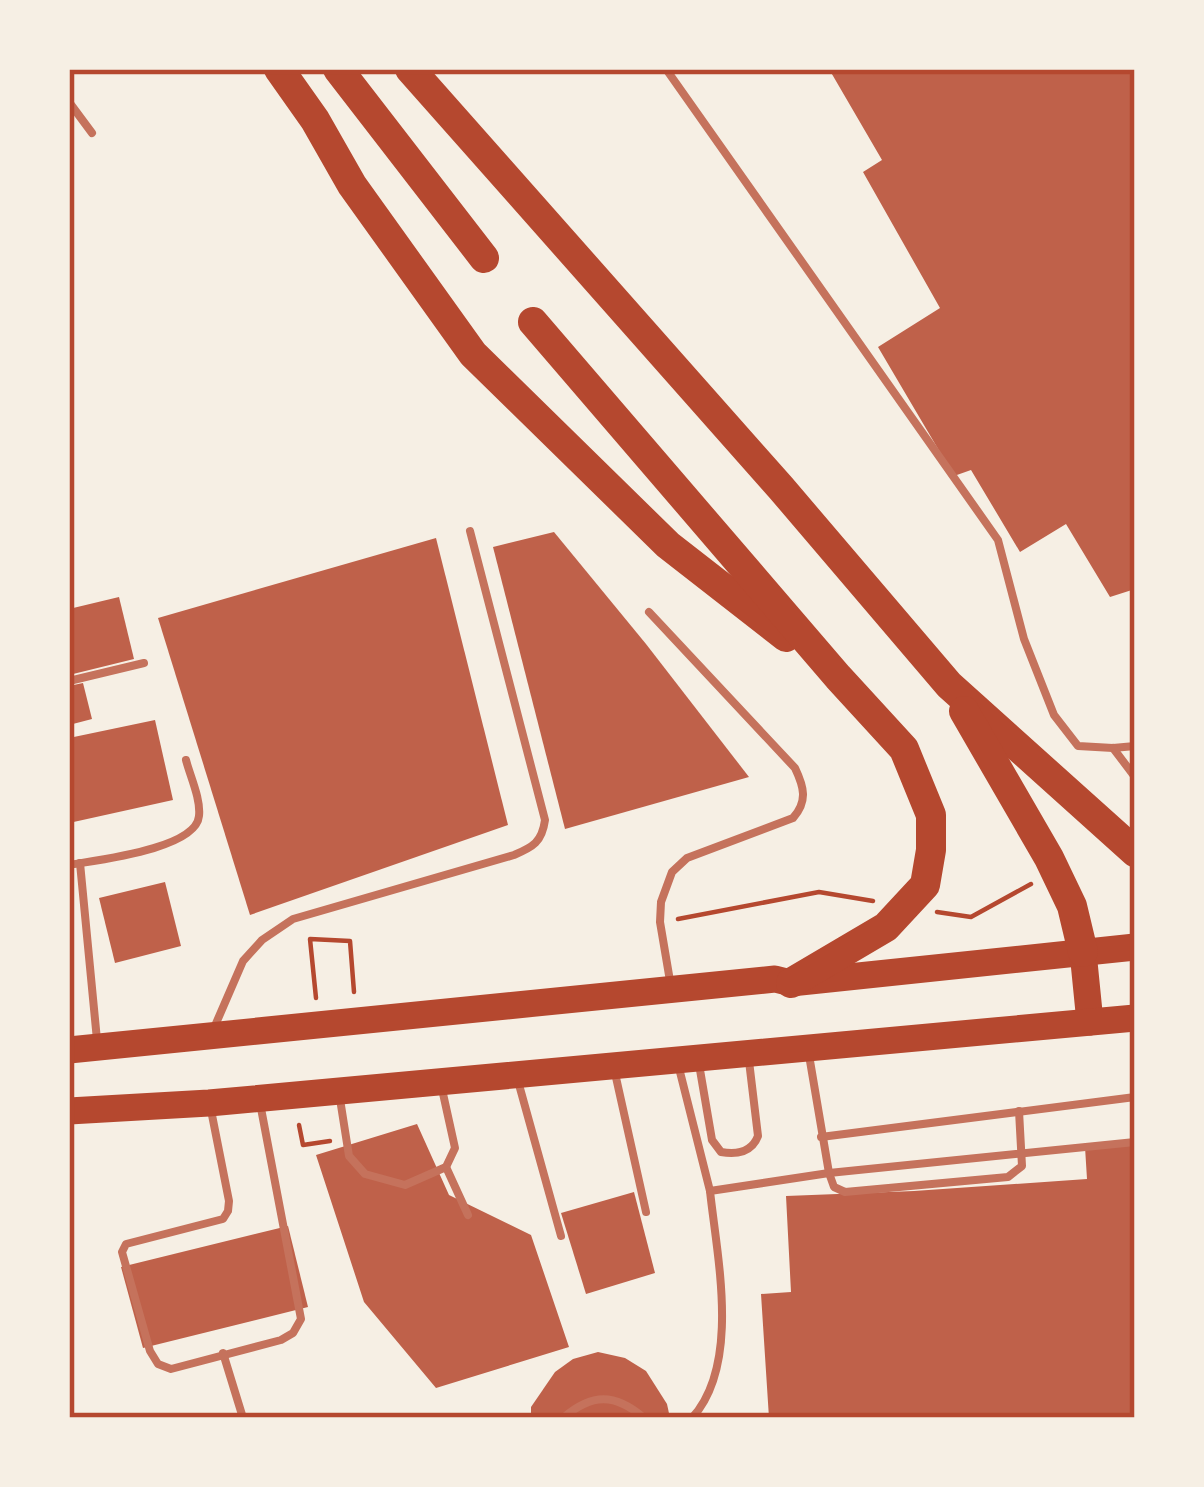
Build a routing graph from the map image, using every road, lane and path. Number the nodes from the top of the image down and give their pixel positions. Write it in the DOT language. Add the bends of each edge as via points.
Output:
graph roads {
  1 [pos="278,69"];
  2 [pos="338,69"];
  3 [pos="410,69"];
  4 [pos="665,69"];
  5 [pos="69,102"];
  6 [pos="92,133"];
  7 [pos="484,258"];
  8 [pos="533,322"];
  9 [pos="470,531"];
  10 [pos="649,612"];
  11 [pos="144,663"];
  12 [pos="838,677"];
  13 [pos="69,681"];
  14 [pos="949,686"];
  15 [pos="1135,746"];
  16 [pos="1112,748"];
  17 [pos="185,760"];
  18 [pos="1135,777"];
  19 [pos="1135,852"];
  20 [pos="74,864"];
  21 [pos="1032,883"];
  22 [pos="884,903"];
  23 [pos="928,910"];
  24 [pos="660,922"];
  25 [pos="1135,947"];
  26 [pos="1083,952"];
  27 [pos="312,959"];
  28 [pos="791,983"];
  29 [pos="672,989"];
  30 [pos="1135,1018"];
  31 [pos="356,1021"];
  32 [pos="1090,1022"];
  33 [pos="212,1035"];
  34 [pos="83,1048"];
  35 [pos="808,1048"];
  36 [pos="748,1054"];
  37 [pos="688,1059"];
  38 [pos="614,1066"];
  39 [pos="516,1075"];
  40 [pos="441,1082"];
  41 [pos="339,1091"];
  42 [pos="1135,1097"];
  43 [pos="259,1098"];
  44 [pos="209,1103"];
  45 [pos="69,1111"];
  46 [pos="1018,1111"];
  47 [pos="69,1129"];
  48 [pos="821,1137"];
  49 [pos="330,1142"];
  50 [pos="1135,1142"];
  51 [pos="303,1144"];
  52 [pos="1021,1153"];
  53 [pos="446,1167"];
  54 [pos="829,1172"];
  55 [pos="710,1191"];
  56 [pos="646,1212"];
  57 [pos="468,1215"];
  58 [pos="561,1235"];
  59 [pos="223,1353"];
  60 [pos="244,1418"];
  61 [pos="563,1418"];
  62 [pos="644,1418"];
  63 [pos="692,1418"];
  1 -- 12 [label="highway" via="472,355 668,545"];
  2 -- 7 [label="highway"];
  3 -- 14 [label="highway"];
  4 -- 16 [label="lane" via="998,540 1054,715 1078,746"];
  5 -- 6 [label="lane"];
  8 -- 12 [label="highway"];
  9 -- 33 [label="lane" via="545,820 542,838 514,855 293,919 243,961"];
  10 -- 24 [label="lane" via="795,768 804,796 793,818 687,858 673,872"];
  11 -- 13 [label="lane"];
  12 -- 28 [label="highway" via="904,749 931,815 931,850 925,885 886,927"];
  14 -- 19 [label="highway"];
  14 -- 26 [label="highway" via="1049,858"];
  15 -- 16 [label="lane"];
  16 -- 18 [label="lane"];
  17 -- 20 [label="lane" via="199,809 195,829 158,847"];
  20 -- 34 [label="lane"];
  21 -- 23 [label="path" via="971,917"];
  22 -- 24 [label="path" via="819,892"];
  24 -- 29 [label="lane"];
  25 -- 26 [label="highway"];
  26 -- 28 [label="highway"];
  26 -- 32 [label="highway"];
  27 -- 31 [label="path" via="310,939 350,941"];
  28 -- 29 [label="highway"];
  29 -- 31 [label="highway"];
  30 -- 32 [label="highway"];
  31 -- 33 [label="highway"];
  32 -- 35 [label="highway"];
  33 -- 34 [label="highway"];
  35 -- 36 [label="highway"];
  35 -- 48 [label="lane"];
  36 -- 37 [label="highway"];
  36 -- 37 [label="lane" via="758,1136 748,1150 730,1154 712,1139"];
  37 -- 38 [label="highway"];
  37 -- 55 [label="lane"];
  38 -- 39 [label="highway"];
  38 -- 56 [label="lane"];
  39 -- 40 [label="highway"];
  39 -- 58 [label="lane"];
  40 -- 41 [label="highway"];
  40 -- 53 [label="lane" via="455,1148"];
  41 -- 43 [label="highway"];
  41 -- 53 [label="lane" via="349,1156 365,1174 405,1185"];
  42 -- 46 [label="lane"];
  43 -- 44 [label="highway"];
  43 -- 59 [label="lane" via="301,1318 281,1340"];
  44 -- 45 [label="highway"];
  44 -- 47 [label="highway"];
  44 -- 59 [label="lane" via="228,1211 223,1219 126,1244 122,1252 158,1364 170,1369"];
  46 -- 48 [label="lane"];
  46 -- 52 [label="lane"];
  48 -- 54 [label="lane"];
  49 -- 51 [label="path"];
  50 -- 52 [label="lane"];
  52 -- 54 [label="lane"];
  52 -- 54 [label="lane" via="1022,1166 1008,1177 845,1192"];
  53 -- 57 [label="lane"];
  54 -- 55 [label="lane"];
  55 -- 63 [label="lane" via="721,1344"];
  59 -- 60 [label="lane"];
  61 -- 62 [label="lane" via="597,1400 621,1401"];
}
